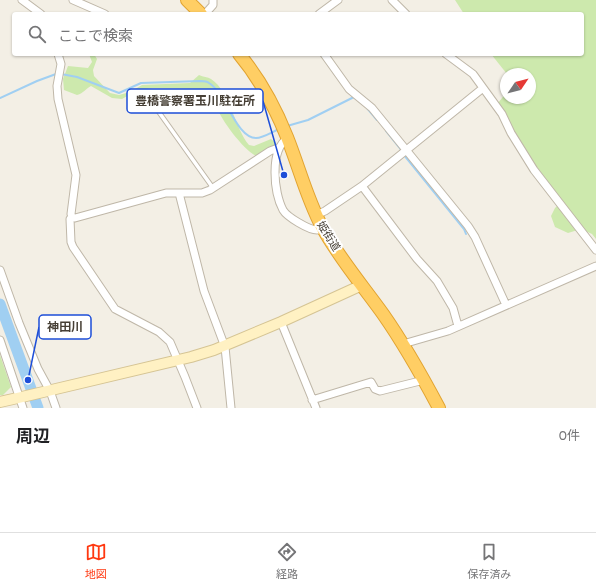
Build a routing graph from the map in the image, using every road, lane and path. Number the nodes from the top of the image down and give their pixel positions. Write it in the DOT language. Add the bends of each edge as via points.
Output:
graph roads {
  1 [pos="22,0"];
  2 [pos="73,0"];
  3 [pos="187,0"];
  4 [pos="213,0"];
  5 [pos="338,0"];
  6 [pos="392,0"];
  7 [pos="37,12"];
  8 [pos="100,12"];
  9 [pos="198,12"];
  10 [pos="208,12"];
  11 [pos="322,12"];
  12 [pos="404,12"];
  13 [pos="59,56"];
  14 [pos="241,56"];
  15 [pos="325,56"];
  16 [pos="449,56"];
  17 [pos="483,88"];
  18 [pos="151,101"];
  19 [pos="285,132"];
  20 [pos="278,148"];
  21 [pos="404,152"];
  22 [pos="362,186"];
  23 [pos="213,188"];
  24 [pos="179,193"];
  25 [pos="316,215"];
  26 [pos="72,217"];
  27 [pos="323,229"];
  28 [pos="596,250"];
  29 [pos="596,266"];
  30 [pos="0,270"];
  31 [pos="362,285"];
  32 [pos="506,305"];
  33 [pos="281,322"];
  34 [pos="458,326"];
  35 [pos="0,340"];
  36 [pos="403,344"];
  37 [pos="225,346"];
  38 [pos="178,360"];
  39 [pos="424,380"];
  40 [pos="48,391"];
  41 [pos="21,398"];
  42 [pos="312,400"];
  43 [pos="0,402"];
  44 [pos="23,408"];
  45 [pos="56,408"];
  46 [pos="196,408"];
  47 [pos="231,408"];
  48 [pos="316,408"];
  49 [pos="439,408"];
  1 -- 7 [label="street"];
  2 -- 8 [label="street"];
  3 -- 9 [label="highway"];
  4 -- 10 [label="street" via="214,6"];
  5 -- 11 [label="street"];
  6 -- 12 [label="street"];
  13 -- 26 [label="street" via="61,64 58,73 58,99 76,175"];
  14 -- 19 [label="highway, 姫街道" via="270,98"];
  15 -- 21 [label="street" via="349,89 372,108"];
  16 -- 17 [label="street" via="473,74"];
  17 -- 21 [label="street"];
  17 -- 28 [label="street" via="502,114 534,170"];
  18 -- 23 [label="lane"];
  19 -- 20 [label="street"];
  19 -- 25 [label="highway, 姫街道"];
  20 -- 23 [label="street"];
  20 -- 27 [label="street" via="275,179 283,210 292,220 316,230"];
  21 -- 22 [label="street"];
  21 -- 32 [label="street" via="468,226"];
  22 -- 25 [label="street" via="325,212"];
  22 -- 34 [label="street" via="417,259 437,281 453,308"];
  23 -- 24 [label="street" via="202,193"];
  24 -- 26 [label="street" via="166,193"];
  24 -- 37 [label="street" via="204,291"];
  25 -- 27 [label="highway, 姫街道"];
  26 -- 38 [label="street" via="71,242 111,304 166,337"];
  27 -- 31 [label="highway, 姫街道"];
  29 -- 32 [label="street"];
  30 -- 40 [label="street"];
  31 -- 33 [label="street"];
  31 -- 36 [label="highway, 姫街道"];
  32 -- 34 [label="street"];
  33 -- 37 [label="street"];
  33 -- 42 [label="street"];
  34 -- 36 [label="street"];
  35 -- 41 [label="street"];
  36 -- 39 [label="highway, 姫街道"];
  37 -- 38 [label="street"];
  37 -- 47 [label="street"];
  38 -- 40 [label="street"];
  38 -- 46 [label="street"];
  39 -- 42 [label="street" via="380,391 375,389 371,382"];
  39 -- 49 [label="highway, 姫街道"];
  40 -- 41 [label="street"];
  40 -- 45 [label="street"];
  41 -- 43 [label="street"];
  41 -- 44 [label="street"];
  42 -- 48 [label="street"];
}
